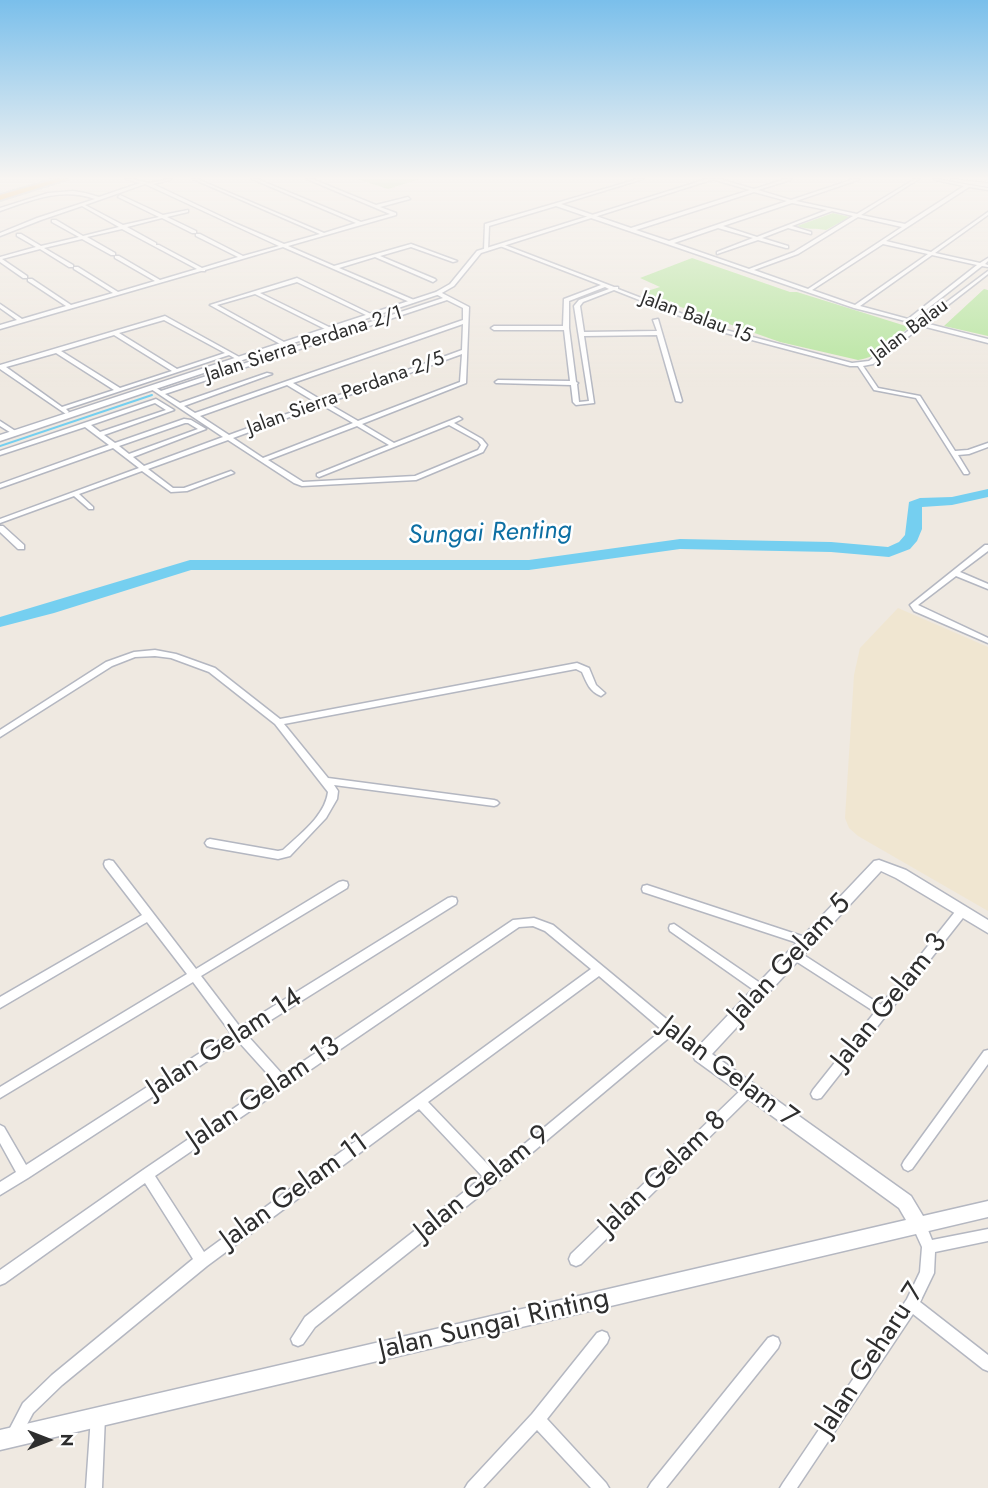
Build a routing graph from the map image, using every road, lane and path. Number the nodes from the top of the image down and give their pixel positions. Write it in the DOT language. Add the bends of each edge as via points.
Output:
graph roads {
  1 [pos="38,248"];
  2 [pos="40,248"];
  3 [pos="103,248"];
  4 [pos="161,248"];
  5 [pos="225,248"];
  6 [pos="279,248"];
  7 [pos="288,248"];
  8 [pos="403,248"];
  9 [pos="420,248"];
  10 [pos="491,248"];
  11 [pos="511,248"];
  12 [pos="685,248"];
  13 [pos="731,248"];
  14 [pos="803,248"];
  15 [pos="872,248"];
  16 [pos="911,248"];
  17 [pos="938,248"];
  18 [pos="486,250"];
  19 [pos="719,253"];
  20 [pos="932,253"];
  21 [pos="375,255"];
  22 [pos="244,258"];
  23 [pos="0,259"];
  24 [pos="988,259"];
  25 [pos="455,261"];
  26 [pos="981,264"];
  27 [pos="988,266"];
  28 [pos="336,267"];
  29 [pos="202,270"];
  30 [pos="750,270"];
  31 [pos="988,272"];
  32 [pos="433,280"];
  33 [pos="160,282"];
  34 [pos="606,285"];
  35 [pos="616,288"];
  36 [pos="809,290"];
  37 [pos="256,293"];
  38 [pos="438,293"];
  39 [pos="118,294"];
  40 [pos="447,298"];
  41 [pos="412,301"];
  42 [pos="0,306"];
  43 [pos="70,307"];
  44 [pos="856,307"];
  45 [pos="370,315"];
  46 [pos="656,320"];
  47 [pos="21,321"];
  48 [pos="466,321"];
  49 [pos="909,321"];
  50 [pos="921,325"];
  51 [pos="0,327"];
  52 [pos="327,328"];
  53 [pos="494,328"];
  54 [pos="566,328"];
  55 [pos="115,333"];
  56 [pos="660,333"];
  57 [pos="581,334"];
  58 [pos="988,341"];
  59 [pos="282,343"];
  60 [pos="57,351"];
  61 [pos="464,351"];
  62 [pos="228,354"];
  63 [pos="238,358"];
  64 [pos="860,365"];
  65 [pos="1,367"];
  66 [pos="176,370"];
  67 [pos="269,374"];
  68 [pos="498,382"];
  69 [pos="288,383"];
  70 [pos="575,383"];
  71 [pos="153,387"];
  72 [pos="119,390"];
  73 [pos="161,393"];
  74 [pos="679,401"];
  75 [pos="321,402"];
  76 [pos="180,405"];
  77 [pos="61,409"];
  78 [pos="70,415"];
  79 [pos="196,415"];
  80 [pos="459,419"];
  81 [pos="0,423"];
  82 [pos="356,423"];
  83 [pos="449,423"];
  84 [pos="86,424"];
  85 [pos="15,434"];
  86 [pos="99,434"];
  87 [pos="228,437"];
  88 [pos="0,438"];
  89 [pos="988,445"];
  90 [pos="114,446"];
  91 [pos="394,446"];
  92 [pos="0,453"];
  93 [pos="953,453"];
  94 [pos="128,457"];
  95 [pos="263,460"];
  96 [pos="144,469"];
  97 [pos="231,473"];
  98 [pos="966,473"];
  99 [pos="319,475"];
  100 [pos="0,486"];
  101 [pos="75,494"];
  102 [pos="91,508"];
  103 [pos="0,521"];
  104 [pos="0,528"];
  105 [pos="21,547"];
  106 [pos="988,547"];
  107 [pos="955,573"];
  108 [pos="988,587"];
  109 [pos="988,641"];
  110 [pos="602,693"];
  111 [pos="278,722"];
  112 [pos="0,734"];
  113 [pos="326,781"];
  114 [pos="494,803"];
  115 [pos="210,843"];
  116 [pos="110,864"];
  117 [pos="343,885"];
  118 [pos="647,890"];
  119 [pos="452,901"];
  120 [pos="962,911"];
  121 [pos="149,916"];
  122 [pos="534,922"];
  123 [pos="988,927"];
  124 [pos="674,928"];
  125 [pos="807,942"];
  126 [pos="795,955"];
  127 [pos="597,971"];
  128 [pos="194,975"];
  129 [pos="762,990"];
  130 [pos="0,1003"];
  131 [pos="882,1011"];
  132 [pos="669,1031"];
  133 [pos="239,1034"];
  134 [pos="701,1055"];
  135 [pos="988,1055"];
  136 [pos="282,1083"];
  137 [pos="749,1090"];
  138 [pos="0,1093"];
  139 [pos="817,1094"];
  140 [pos="419,1101"];
  141 [pos="0,1131"];
  142 [pos="909,1164"];
  143 [pos="24,1174"];
  144 [pos="147,1174"];
  145 [pos="492,1178"];
  146 [pos="0,1190"];
  147 [pos="988,1209"];
  148 [pos="919,1225"];
  149 [pos="988,1235"];
  150 [pos="929,1247"];
  151 [pos="576,1259"];
  152 [pos="202,1261"];
  153 [pos="0,1278"];
  154 [pos="912,1304"];
  155 [pos="602,1338"];
  156 [pos="298,1339"];
  157 [pos="773,1343"];
  158 [pos="988,1364"];
  159 [pos="98,1416"];
  160 [pos="537,1419"];
  161 [pos="8,1438"];
  162 [pos="94,1488"];
  163 [pos="473,1488"];
  164 [pos="602,1488"];
  165 [pos="656,1488"];
  166 [pos="788,1488"];
  1 -- 23 [label="street"];
  2 -- 39 [label="street"];
  3 -- 33 [label="street"];
  4 -- 29 [label="street"];
  5 -- 22 [label="street"];
  6 -- 22 [label="street"];
  7 -- 28 [label="street"];
  8 -- 21 [label="street"];
  9 -- 25 [label="street"];
  10 -- 18 [label="street"];
  11 -- 34 [label="street, Jalan Balau 15"];
  12 -- 30 [label="street"];
  13 -- 19 [label="street"];
  14 -- 30 [label="street"];
  15 -- 36 [label="street"];
  16 -- 20 [label="street"];
  17 -- 20 [label="street"];
  18 -- 38 [label="street" via="475,255 452,285"];
  20 -- 26 [label="street"];
  20 -- 44 [label="street"];
  21 -- 28 [label="street"];
  21 -- 32 [label="street"];
  22 -- 29 [label="street"];
  23 -- 43 [label="street"];
  24 -- 26 [label="street"];
  26 -- 27 [label="street"];
  26 -- 49 [label="street"];
  28 -- 41 [label="street"];
  29 -- 33 [label="street"];
  30 -- 36 [label="street"];
  31 -- 50 [label="street, Jalan Balau"];
  33 -- 39 [label="street"];
  34 -- 35 [label="street, Jalan Balau 15"];
  34 -- 54 [label="street" via="566,300"];
  35 -- 57 [label="street" via="578,303"];
  35 -- 64 [label="street, Jalan Balau 15" via="720,330"];
  36 -- 44 [label="street"];
  37 -- 45 [label="street" via="297,280"];
  37 -- 52 [label="street"];
  37 -- 59 [label="street" via="213,305"];
  38 -- 40 [label="street"];
  38 -- 41 [label="street"];
  39 -- 43 [label="street"];
  40 -- 48 [label="street" via="466,307"];
  40 -- 73 [label="street, Jalan Sierra Perdana 2/1"];
  41 -- 45 [label="street"];
  42 -- 47 [label="street"];
  43 -- 47 [label="street"];
  44 -- 49 [label="street"];
  45 -- 52 [label="street"];
  46 -- 56 [label="street"];
  47 -- 51 [label="street"];
  48 -- 61 [label="street"];
  48 -- 69 [label="street"];
  49 -- 50 [label="street"];
  50 -- 58 [label="street"];
  50 -- 64 [label="street, Jalan Balau" via="871,363"];
  52 -- 59 [label="street"];
  53 -- 54 [label="street"];
  54 -- 70 [label="street"];
  55 -- 60 [label="street"];
  55 -- 62 [label="street" via="165,318"];
  55 -- 66 [label="street"];
  56 -- 57 [label="street"];
  56 -- 74 [label="street"];
  57 -- 70 [label="street" via="592,402 576,402"];
  59 -- 63 [label="street"];
  60 -- 65 [label="street"];
  60 -- 72 [label="street"];
  61 -- 75 [label="street, Jalan Sierra Perdana 2/5"];
  61 -- 82 [label="street" via="463,383"];
  62 -- 63 [label="street"];
  62 -- 66 [label="street"];
  63 -- 71 [label="street"];
  64 -- 93 [label="street" via="876,389 918,397"];
  65 -- 77 [label="street"];
  66 -- 72 [label="street"];
  67 -- 76 [label="street"];
  68 -- 70 [label="street"];
  69 -- 75 [label="street"];
  69 -- 79 [label="street"];
  71 -- 73 [label="street"];
  71 -- 78 [label="street"];
  72 -- 77 [label="street"];
  73 -- 76 [label="street"];
  75 -- 82 [label="street"];
  75 -- 87 [label="street, Jalan Sierra Perdana 2/5"];
  76 -- 79 [label="street"];
  77 -- 78 [label="street"];
  78 -- 85 [label="street"];
  79 -- 87 [label="street"];
  80 -- 83 [label="street"];
  81 -- 85 [label="street"];
  82 -- 91 [label="street"];
  82 -- 95 [label="street"];
  83 -- 91 [label="street"];
  83 -- 95 [label="street" via="480,440 484,445 481,451 416,478 296,482"];
  84 -- 86 [label="street"];
  84 -- 86 [label="street" via="156,401 171,410"];
  84 -- 92 [label="street"];
  85 -- 88 [label="street"];
  86 -- 90 [label="street"];
  87 -- 95 [label="street"];
  87 -- 96 [label="street, Jalan Sierra Perdana 2/5"];
  89 -- 93 [label="street"];
  90 -- 94 [label="street"];
  90 -- 94 [label="street" via="184,421 203,429"];
  90 -- 100 [label="street"];
  91 -- 99 [label="street"];
  93 -- 98 [label="street"];
  94 -- 96 [label="street"];
  96 -- 97 [label="street" via="171,490 185,490"];
  96 -- 101 [label="street, Jalan Sierra Perdana 2/5"];
  101 -- 102 [label="street"];
  101 -- 103 [label="street, Jalan Sierra Perdana 2/5"];
  104 -- 105 [label="street"];
  106 -- 107 [label="street"];
  107 -- 108 [label="street"];
  107 -- 109 [label="street" via="914,605"];
  110 -- 111 [label="street" via="592,686 586,670 577,666"];
  111 -- 112 [label="street" via="212,670 155,653 109,664"];
  111 -- 113 [label="street"];
  113 -- 114 [label="street"];
  113 -- 115 [label="street" via="334,798 328,810 286,853"];
  116 -- 121 [label="street"];
  117 -- 128 [label="street"];
  118 -- 125 [label="street"];
  119 -- 133 [label="street, Jalan Gelam 14"];
  120 -- 123 [label="street"];
  120 -- 125 [label="street, Jalan Gelam 5" via="879,865"];
  120 -- 131 [label="street, Jalan Gelam 3"];
  121 -- 128 [label="street"];
  121 -- 130 [label="street"];
  122 -- 127 [label="street, Jalan Gelam 7" via="549,928"];
  122 -- 136 [label="street, Jalan Gelam 13" via="517,923"];
  124 -- 129 [label="street"];
  125 -- 126 [label="street, Jalan Gelam 5"];
  126 -- 129 [label="street, Jalan Gelam 5"];
  126 -- 131 [label="street"];
  127 -- 132 [label="street, Jalan Gelam 7"];
  127 -- 140 [label="street, Jalan Gelam 11"];
  128 -- 133 [label="street"];
  128 -- 138 [label="street"];
  129 -- 134 [label="street, Jalan Gelam 5"];
  131 -- 139 [label="street, Jalan Gelam 3"];
  132 -- 134 [label="street, Jalan Gelam 7"];
  132 -- 145 [label="street, Jalan Gelam 9"];
  133 -- 136 [label="street"];
  133 -- 143 [label="street, Jalan Gelam 14"];
  134 -- 137 [label="street, Jalan Gelam 7"];
  135 -- 142 [label="street"];
  136 -- 144 [label="street, Jalan Gelam 13"];
  137 -- 148 [label="street, Jalan Gelam 7" via="905,1202"];
  137 -- 151 [label="street, Jalan Gelam 8"];
  140 -- 145 [label="street"];
  140 -- 152 [label="street, Jalan Gelam 11"];
  141 -- 143 [label="street"];
  143 -- 146 [label="street, Jalan Gelam 14"];
  144 -- 152 [label="street"];
  144 -- 153 [label="street, Jalan Gelam 13"];
  145 -- 156 [label="street, Jalan Gelam 9" via="310,1322"];
  147 -- 148 [label="street, Jalan Sungai Rinting"];
  148 -- 150 [label="street"];
  148 -- 159 [label="street, Jalan Sungai Rinting"];
  149 -- 150 [label="street"];
  150 -- 154 [label="street, Jalan Geharu 7" via="927,1273"];
  152 -- 161 [label="street, Jalan Gelam 11" via="57,1380 28,1408"];
  154 -- 158 [label="street"];
  154 -- 166 [label="street, Jalan Geharu 7"];
  155 -- 160 [label="street"];
  157 -- 165 [label="street"];
  159 -- 161 [label="street, Jalan Sungai Rinting"];
  159 -- 162 [label="street"];
  160 -- 163 [label="street"];
  160 -- 164 [label="street"];
}
